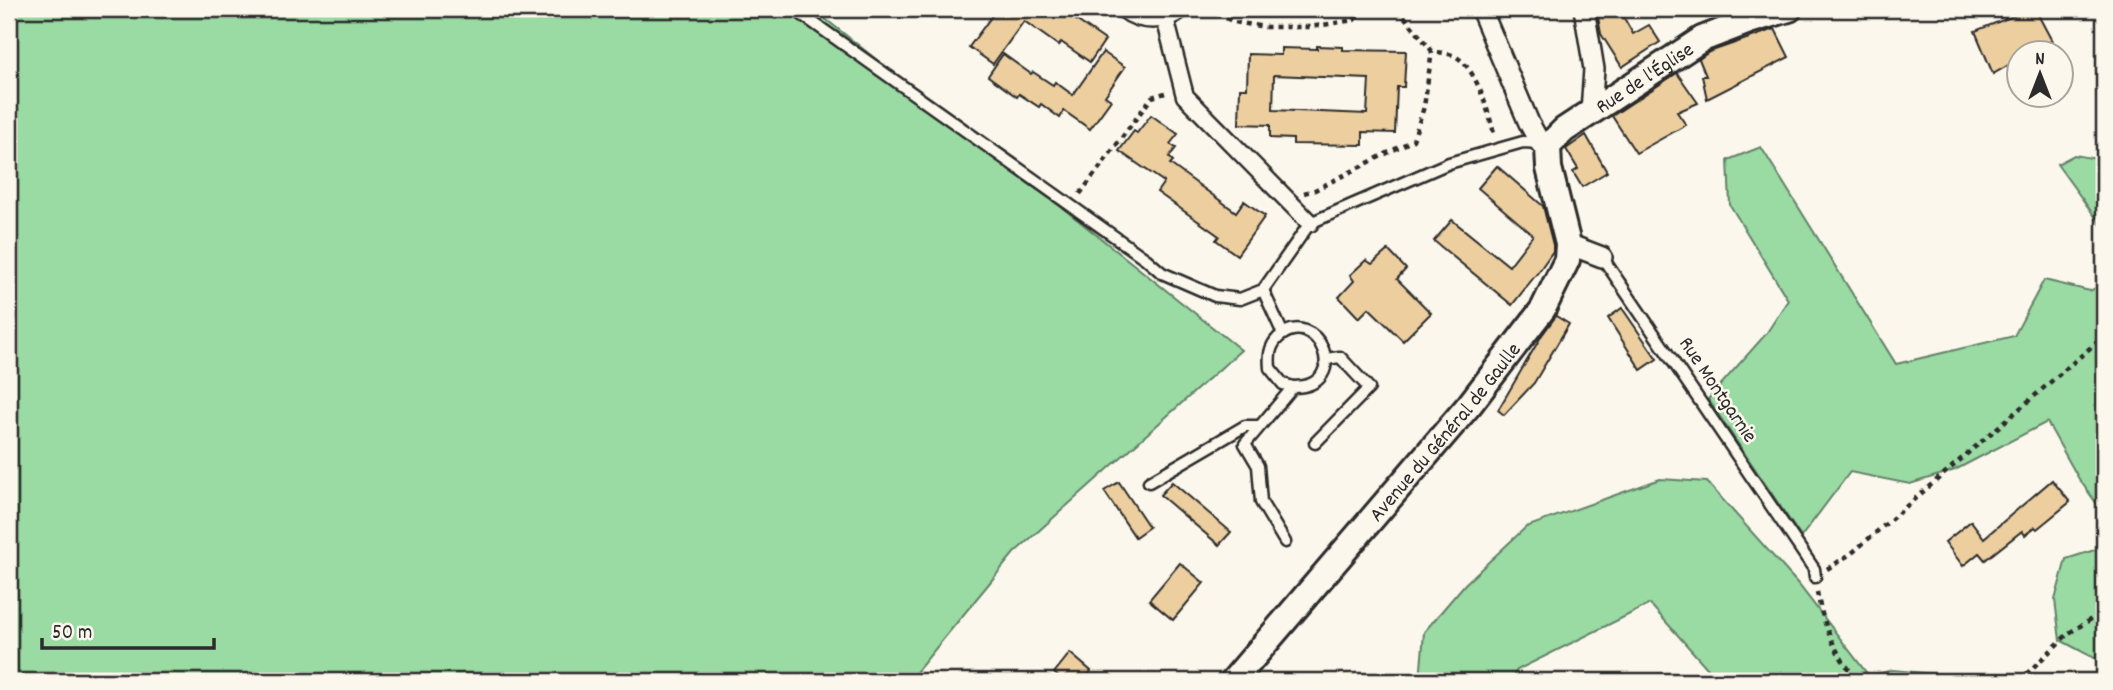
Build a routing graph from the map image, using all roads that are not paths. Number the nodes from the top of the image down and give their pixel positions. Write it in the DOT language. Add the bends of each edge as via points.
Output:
graph roads {
  1 [pos="794,9"];
  2 [pos="1123,9"];
  3 [pos="1182,9"];
  4 [pos="1481,9"];
  5 [pos="1584,9"];
  6 [pos="1789,9"];
  7 [pos="1165,18"];
  8 [pos="1591,112"];
  9 [pos="1544,144"];
  10 [pos="1310,223"];
  11 [pos="1568,244"];
  12 [pos="1602,257"];
  13 [pos="1263,290"];
  14 [pos="1283,334"];
  15 [pos="1326,359"];
  16 [pos="1293,387"];
  17 [pos="1260,426"];
  18 [pos="1315,443"];
  19 [pos="1149,482"];
  20 [pos="1285,542"];
  21 [pos="1815,577"];
  22 [pos="1233,681"];
  1 -- 13 [label="lane" via="1162,273 1215,296 1240,299"];
  2 -- 7 [label="street" via="1139,18"];
  3 -- 7 [label="street"];
  4 -- 9 [label="street" via="1529,123"];
  5 -- 8 [label="street" via="1594,69"];
  6 -- 8 [label="street, Rue de l'Église" via="1702,39"];
  7 -- 10 [label="street" via="1185,96"];
  8 -- 9 [label="street, Rue de l'Église"];
  9 -- 10 [label="lane" via="1523,142 1449,163"];
  9 -- 11 [label="street, Avenue du Général de Gaulle"];
  10 -- 13 [label="lane"];
  11 -- 12 [label="street, Rue Montgarnie"];
  11 -- 22 [label="street, Avenue du Général de Gaulle" via="1567,260 1543,309 1470,404"];
  12 -- 21 [label="lane, Rue Montgarnie" via="1814,569"];
  13 -- 14 [label="lane"];
  14 -- 15 [label="lane" via="1312,334 1320,341"];
  14 -- 16 [label="lane" via="1271,349 1270,368 1283,384"];
  15 -- 16 [label="lane" via="1320,378"];
  15 -- 18 [label="lane" via="1340,357 1369,388"];
  16 -- 17 [label="lane"];
  17 -- 19 [label="lane" via="1245,426"];
  17 -- 20 [label="lane" via="1245,444 1258,466 1261,502"];
}
